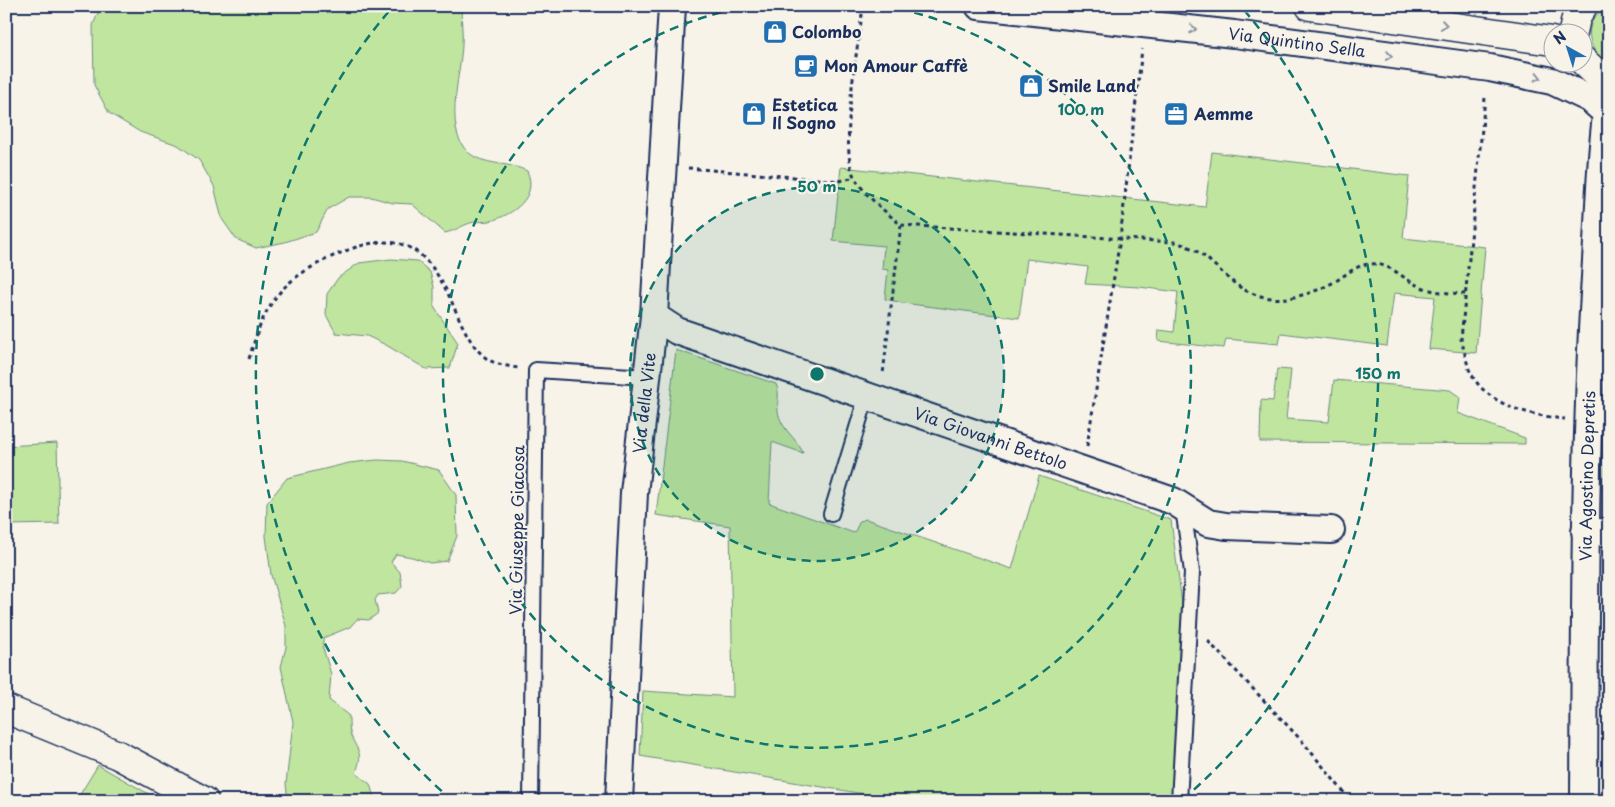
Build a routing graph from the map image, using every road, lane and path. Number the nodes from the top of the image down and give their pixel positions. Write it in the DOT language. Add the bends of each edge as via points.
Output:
graph roads {
  1 [pos="672,6"];
  2 [pos="863,6"];
  3 [pos="979,6"];
  4 [pos="1310,6"];
  5 [pos="1582,6"];
  6 [pos="1575,22"];
  7 [pos="1145,23"];
  8 [pos="1542,40"];
  9 [pos="1592,69"];
  10 [pos="1609,79"];
  11 [pos="1485,98"];
  12 [pos="1608,103"];
  13 [pos="663,166"];
  14 [pos="854,177"];
  15 [pos="901,225"];
  16 [pos="1120,239"];
  17 [pos="1466,294"];
  18 [pos="654,316"];
  19 [pos="249,360"];
  20 [pos="536,370"];
  21 [pos="647,377"];
  22 [pos="874,397"];
  23 [pos="1572,420"];
  24 [pos="1082,471"];
  25 [pos="1182,507"];
  26 [pos="831,514"];
  27 [pos="1331,530"];
  28 [pos="1597,532"];
  29 [pos="1190,612"];
  30 [pos="6,709"];
  31 [pos="204,801"];
  32 [pos="530,801"];
  33 [pos="619,801"];
  34 [pos="1179,801"];
  35 [pos="1351,801"];
  36 [pos="1584,801"];
  1 -- 13 [label="street, Via della Vite"];
  2 -- 14 [label="path" via="848,151"];
  3 -- 7 [label="street, Via Quintino Sella"];
  4 -- 8 [label="street, one-way"];
  5 -- 6 [label="street"];
  7 -- 12 [label="street, Via Quintino Sella, one-way" via="1526,75 1552,81 1590,99"];
  7 -- 16 [label="path"];
  9 -- 10 [label="street"];
  11 -- 17 [label="path"];
  12 -- 28 [label="street, Via Agostino Depretis" via="1588,396"];
  13 -- 14 [label="path" via="840,181"];
  13 -- 18 [label="street, Via della Vite"];
  14 -- 15 [label="path" via="868,195"];
  15 -- 16 [label="path"];
  15 -- 22 [label="path"];
  16 -- 17 [label="path" via="1174,242 1188,246 1200,252 1236,286 1248,293 1271,298 1316,291 1369,264 1380,264 1423,288"];
  16 -- 24 [label="path"];
  17 -- 23 [label="path" via="1461,339 1470,369 1482,388 1508,406 1537,416"];
  18 -- 21 [label="street, Via della Vite"];
  18 -- 22 [label="street, Via Giovanni Bettolo" via="677,331"];
  19 -- 20 [label="path" via="264,313 294,278 340,253 362,244 379,242 398,243 416,250 429,261 466,333 486,358 500,366"];
  20 -- 21 [label="lane"];
  20 -- 32 [label="lane, Via Giuseppe Giacosa"];
  21 -- 33 [label="street, Via della Vite" via="634,493"];
  22 -- 24 [label="street, Via Giovanni Bettolo"];
  22 -- 26 [label="lane"];
  24 -- 25 [label="street, Via Giovanni Bettolo" via="1173,501"];
  25 -- 27 [label="street, Via Giovanni Bettolo" via="1208,523 1226,526"];
  25 -- 29 [label="lane" via="1192,572"];
  28 -- 36 [label="street, Via Agostino Depretis"];
  29 -- 34 [label="lane"];
  29 -- 35 [label="path" via="1218,652 1302,741"];
  30 -- 31 [label="street" via="118,755"];
}
